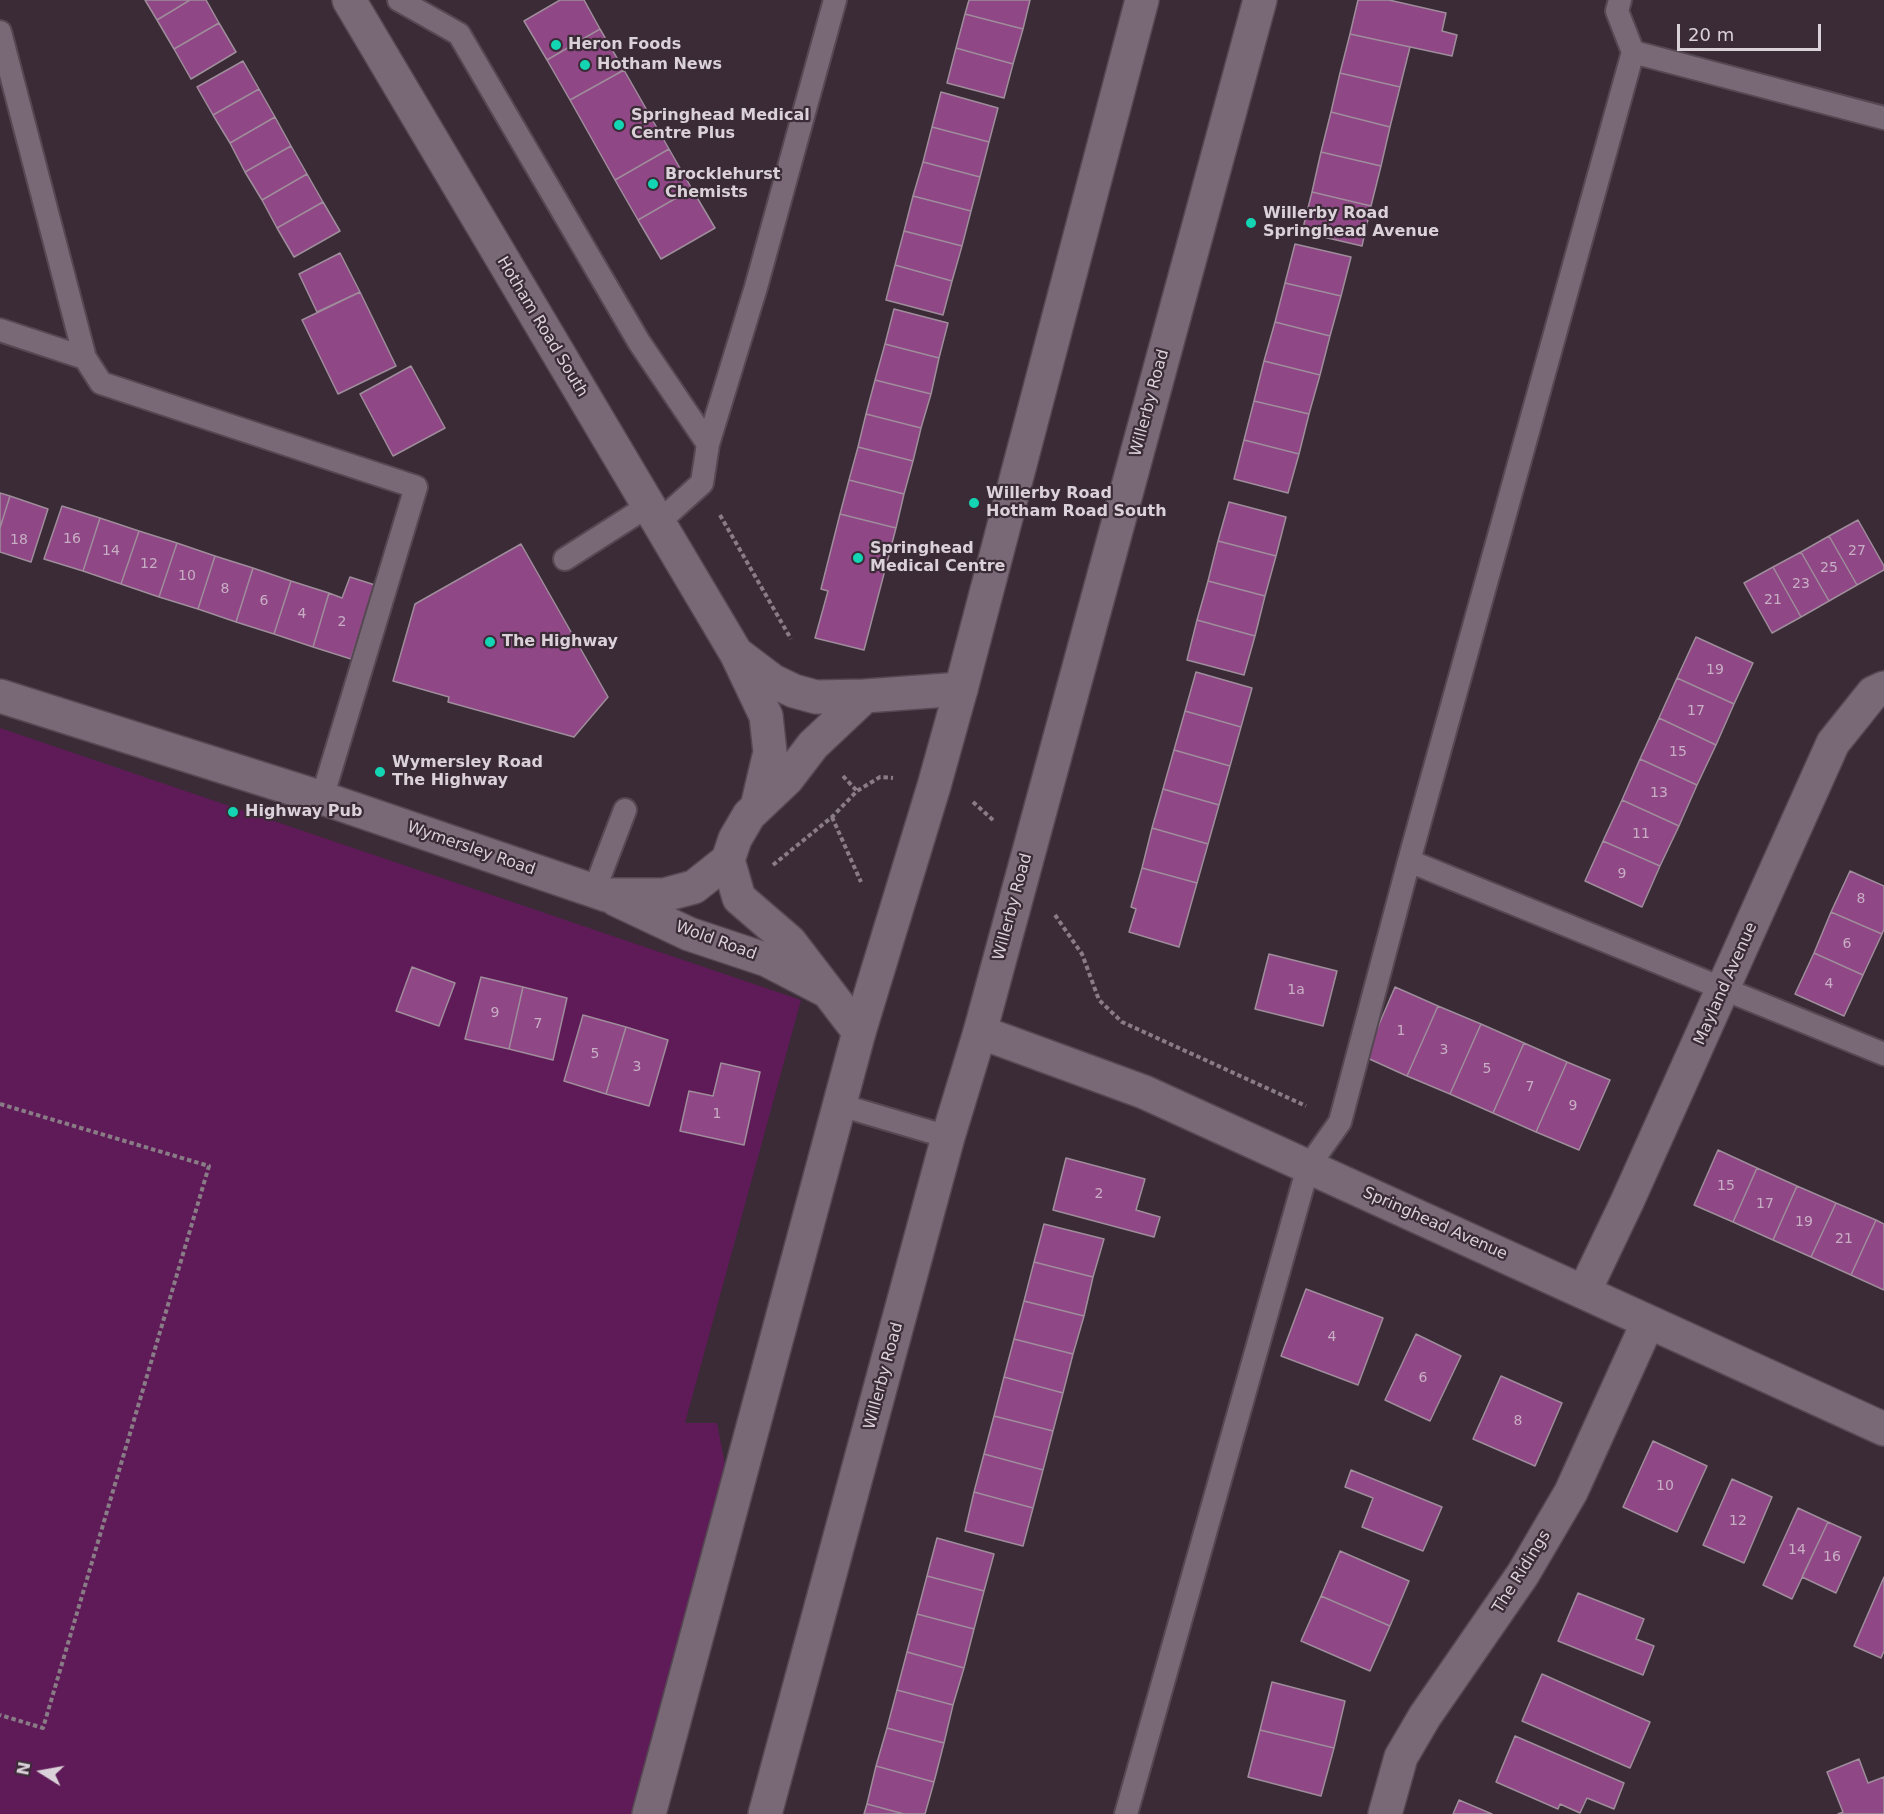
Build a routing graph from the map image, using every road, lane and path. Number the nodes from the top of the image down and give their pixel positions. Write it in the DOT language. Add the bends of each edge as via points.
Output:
graph roads {
  1 [pos="399,0"];
  2 [pos="835,0"];
  3 [pos="1143,0"];
  4 [pos="1260,0"];
  5 [pos="1620,0"];
  6 [pos="354,2"];
  7 [pos="0,32"];
  8 [pos="1632,52"];
  9 [pos="1884,118"];
  10 [pos="0,330"];
  11 [pos="85,358"];
  12 [pos="708,444"];
  13 [pos="702,483"];
  14 [pos="653,514"];
  15 [pos="565,559"];
  16 [pos="791,639"];
  17 [pos="736,653"];
  18 [pos="1884,688"];
  19 [pos="961,689"];
  20 [pos="0,696"];
  21 [pos="865,696"];
  22 [pos="897,778"];
  23 [pos="322,798"];
  24 [pos="970,799"];
  25 [pos="757,807"];
  26 [pos="626,810"];
  27 [pos="832,817"];
  28 [pos="999,827"];
  29 [pos="728,860"];
  30 [pos="1409,861"];
  31 [pos="766,871"];
  32 [pos="600,893"];
  33 [pos="1050,908"];
  34 [pos="890,929"];
  35 [pos="1724,988"];
  36 [pos="825,990"];
  37 [pos="859,1032"];
  38 [pos="980,1032"];
  39 [pos="1884,1054"];
  40 [pos="0,1104"];
  41 [pos="840,1105"];
  42 [pos="1340,1122"];
  43 [pos="948,1137"];
  44 [pos="1308,1167"];
  45 [pos="1584,1292"];
  46 [pos="1648,1322"];
  47 [pos="1884,1429"];
  48 [pos="0,1715"];
  49 [pos="649,1814"];
  50 [pos="765,1814"];
  51 [pos="1126,1814"];
  52 [pos="1384,1814"];
  1 -- 12 [label="lane" via="459,34 639,342"];
  2 -- 12 [label="lane"];
  3 -- 19 [label="street"];
  4 -- 38 [label="street, Willerby Road"];
  5 -- 8 [label="lane" via="1617,11"];
  6 -- 14 [label="street, Hotham Road South"];
  7 -- 11 [label="lane"];
  8 -- 9 [label="lane"];
  8 -- 30 [label="lane"];
  10 -- 11 [label="lane"];
  11 -- 23 [label="lane" via="101,383 416,487"];
  12 -- 13 [label="lane"];
  13 -- 14 [label="lane"];
  13 -- 16 [label="path"];
  14 -- 15 [label="lane"];
  14 -- 17 [label="street, Hotham Road South"];
  17 -- 21 [label="street, Hotham Road South" via="794,692 816,697"];
  17 -- 25 [label="street, Hotham Road South" via="766,716 770,752"];
  18 -- 35 [label="street, Mayland Avenue" via="1873,693 1833,743"];
  19 -- 21 [label="street, Hotham Road South"];
  19 -- 34 [label="street"];
  20 -- 23 [label="street, Wymersley Road"];
  21 -- 25 [label="street, Hotham Road South" via="813,745 787,779"];
  22 -- 27 [label="path" via="880,777 857,791"];
  23 -- 32 [label="street, Wymersley Road"];
  24 -- 28 [label="path"];
  25 -- 29 [label="street, Hotham Road South" via="735,839"];
  26 -- 32 [label="lane"];
  27 -- 31 [label="path"];
  27 -- 34 [label="path" via="869,902"];
  29 -- 32 [label="street, Wymersley Road" via="694,887 664,895"];
  29 -- 36 [label="street" via="739,898 790,942"];
  30 -- 35 [label="lane"];
  30 -- 42 [label="lane"];
  32 -- 36 [label="street, Wold Road" via="689,934 768,960"];
  33 -- 42 [label="path" via="1082,954 1099,1000 1122,1022"];
  34 -- 37 [label="street"];
  35 -- 39 [label="lane"];
  35 -- 45 [label="street, Mayland Avenue"];
  36 -- 37 [label="street"];
  37 -- 41 [label="street"];
  38 -- 43 [label="street, Willerby Road"];
  38 -- 44 [label="street, Springhead Avenue" via="1144,1092"];
  40 -- 48 [label="path" via="209,1166 43,1728"];
  41 -- 43 [label="lane"];
  41 -- 49 [label="street"];
  42 -- 44 [label="lane"];
  43 -- 50 [label="street, Willerby Road"];
  44 -- 45 [label="street, Springhead Avenue"];
  44 -- 51 [label="lane"];
  45 -- 46 [label="street, Springhead Avenue"];
  46 -- 47 [label="street, Springhead Avenue"];
  46 -- 52 [label="street, The Ridings" via="1571,1492 1523,1574 1401,1757"];
}
